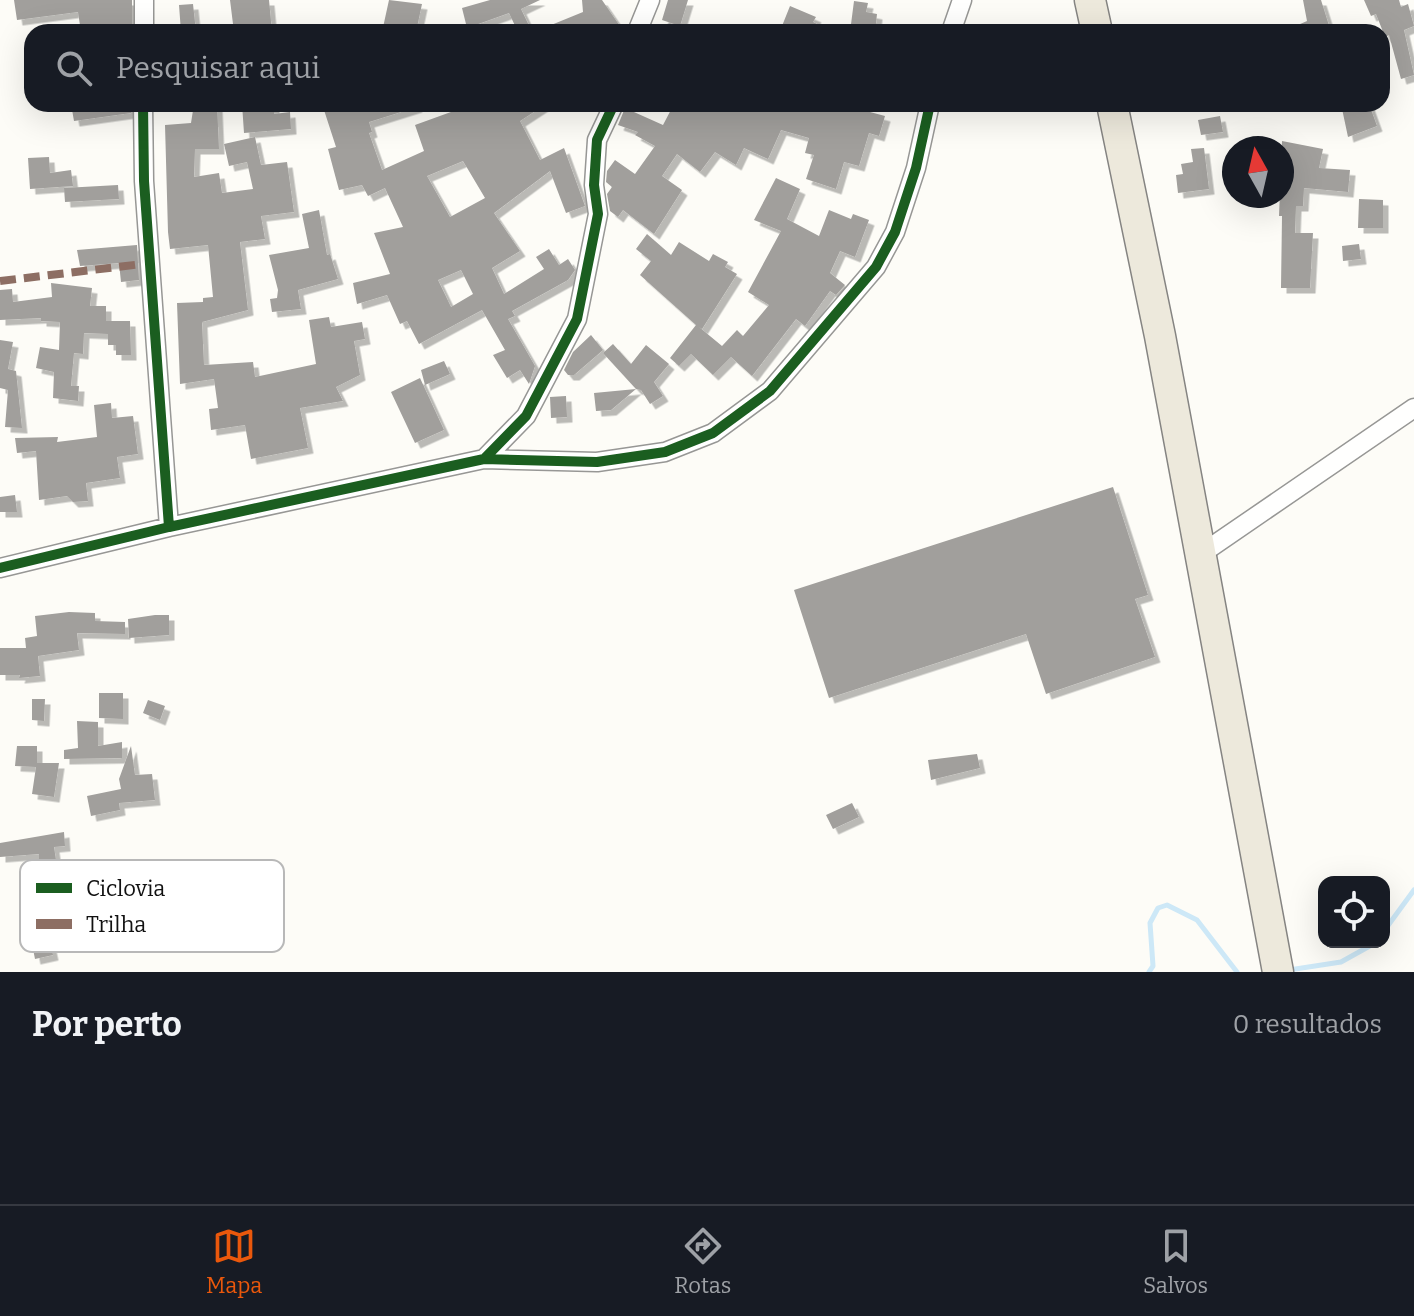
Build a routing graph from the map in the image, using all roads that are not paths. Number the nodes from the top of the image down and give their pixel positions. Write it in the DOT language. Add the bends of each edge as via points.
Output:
graph roads {
  1 [pos="144,0"];
  2 [pos="650,0"];
  3 [pos="1090,0"];
  4 [pos="955,3"];
  5 [pos="144,24"];
  6 [pos="640,24"];
  7 [pos="952,24"];
  8 [pos="1095,24"];
  9 [pos="143,112"];
  10 [pos="610,112"];
  11 [pos="928,112"];
  12 [pos="1114,112"];
  13 [pos="1414,408"];
  14 [pos="484,459"];
  15 [pos="169,527"];
  16 [pos="1201,554"];
  17 [pos="0,568"];
  18 [pos="1276,962"];
  1 -- 5 [label="street"];
  2 -- 6 [label="street"];
  3 -- 8 [label="main road"];
  4 -- 7 [label="street"];
  9 -- 15 [label="street"];
  10 -- 14 [label="street" via="597,140 598,214 577,319 526,416"];
  11 -- 14 [label="street" via="895,232 876,267 770,391 713,433 665,452 597,462"];
  12 -- 16 [label="main road"];
  13 -- 16 [label="street"];
  14 -- 15 [label="street"];
  15 -- 17 [label="street"];
  16 -- 18 [label="main road"];
}
